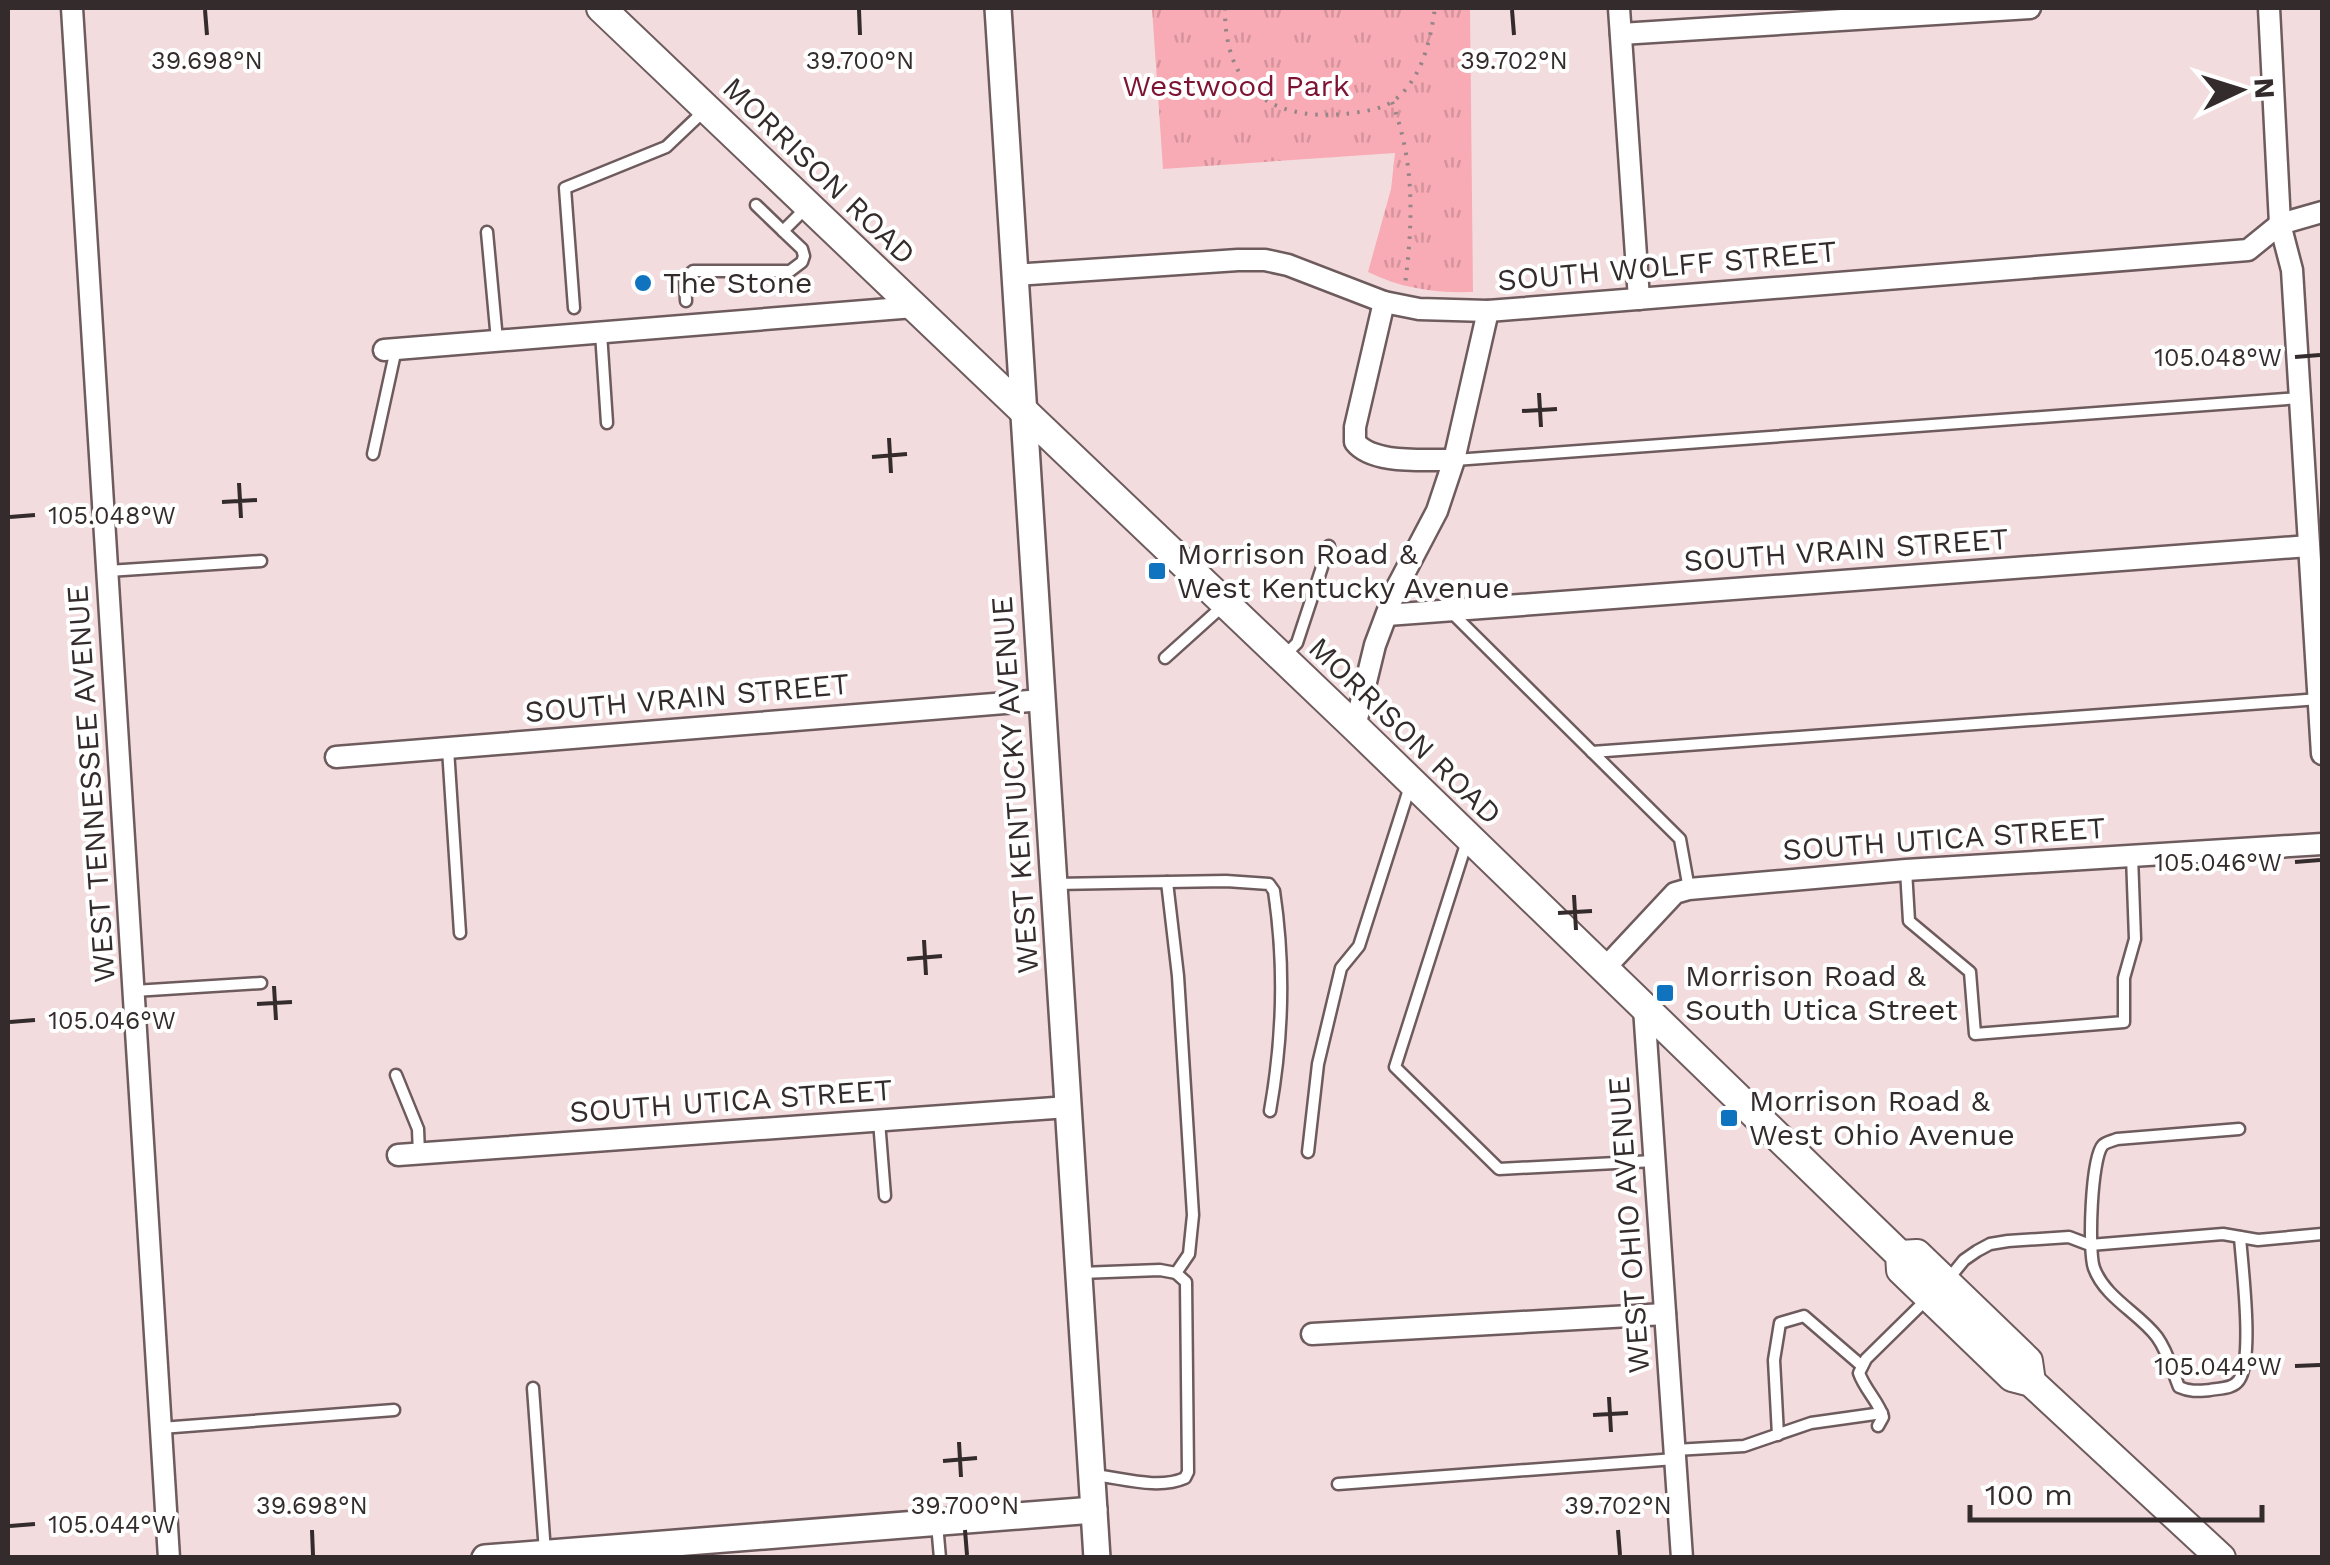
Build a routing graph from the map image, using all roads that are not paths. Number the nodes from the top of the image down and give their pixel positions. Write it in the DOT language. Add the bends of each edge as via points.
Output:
graph roads {
  1 [pos="72,8"];
  2 [pos="601,8"];
  3 [pos="998,8"];
  4 [pos="1619,8"];
  5 [pos="2030,8"];
  6 [pos="2269,8"];
  7 [pos="1621,34"];
  8 [pos="707,109"];
  9 [pos="756,205"];
  10 [pos="808,206"];
  11 [pos="2322,212"];
  12 [pos="2280,224"];
  13 [pos="783,231"];
  14 [pos="487,232"];
  15 [pos="1014,275"];
  16 [pos="1638,299"];
  17 [pos="686,301"];
  18 [pos="1384,302"];
  19 [pos="574,308"];
  20 [pos="914,308"];
  21 [pos="1488,311"];
  22 [pos="601,333"];
  23 [pos="497,342"];
  24 [pos="390,350"];
  25 [pos="2300,398"];
  26 [pos="1022,408"];
  27 [pos="607,423"];
  28 [pos="373,454"];
  29 [pos="1454,460"];
  30 [pos="1329,546"];
  31 [pos="2309,546"];
  32 [pos="260,561"];
  33 [pos="108,572"];
  34 [pos="1226,603"];
  35 [pos="1450,610"];
  36 [pos="1387,616"];
  37 [pos="1165,658"];
  38 [pos="1282,658"];
  39 [pos="2320,699"];
  40 [pos="1042,700"];
  41 [pos="1355,727"];
  42 [pos="448,748"];
  43 [pos="1592,752"];
  44 [pos="2322,754"];
  45 [pos="336,756"];
  46 [pos="1412,782"];
  47 [pos="1468,837"];
  48 [pos="2322,844"];
  49 [pos="2132,856"];
  50 [pos="1906,870"];
  51 [pos="1167,882"];
  52 [pos="1054,884"];
  53 [pos="1689,889"];
  54 [pos="460,933"];
  55 [pos="1604,969"];
  56 [pos="262,983"];
  57 [pos="134,991"];
  58 [pos="1644,1008"];
  59 [pos="396,1075"];
  60 [pos="1068,1107"];
  61 [pos="1270,1111"];
  62 [pos="878,1121"];
  63 [pos="2239,1128"];
  64 [pos="1308,1152"];
  65 [pos="408,1155"];
  66 [pos="1654,1161"];
  67 [pos="885,1196"];
  68 [pos="2322,1234"];
  69 [pos="2240,1237"];
  70 [pos="2090,1245"];
  71 [pos="1176,1273"];
  72 [pos="1079,1274"];
  73 [pos="1938,1289"];
  74 [pos="1665,1314"];
  75 [pos="1312,1334"];
  76 [pos="1862,1366"];
  77 [pos="533,1388"];
  78 [pos="394,1410"];
  79 [pos="1882,1413"];
  80 [pos="1878,1426"];
  81 [pos="161,1428"];
  82 [pos="1778,1435"];
  83 [pos="1674,1455"];
  84 [pos="1092,1475"];
  85 [pos="1338,1484"];
  86 [pos="1094,1510"];
  87 [pos="937,1522"];
  88 [pos="545,1553"];
  89 [pos="500,1557"];
  90 [pos="170,1558"];
  91 [pos="940,1558"];
  92 [pos="1097,1558"];
  93 [pos="1682,1558"];
  94 [pos="2220,1558"];
  1 -- 33 [label="street, WEST TENNESSEE AVENUE"];
  2 -- 8 [label="main road, MORRISON ROAD"];
  3 -- 15 [label="street, WEST KENTUCKY AVENUE"];
  4 -- 7 [label="street"];
  5 -- 7 [label="street"];
  6 -- 12 [label="street"];
  7 -- 16 [label="street"];
  8 -- 10 [label="main road, MORRISON ROAD"];
  8 -- 19 [label="lane" via="666,147 566,188"];
  9 -- 13 [label="lane"];
  10 -- 13 [label="lane"];
  10 -- 20 [label="main road, MORRISON ROAD"];
  11 -- 12 [label="street, SOUTH WOLFF STREET"];
  12 -- 16 [label="street, SOUTH WOLFF STREET" via="2248,250"];
  12 -- 25 [label="street" via="2292,270"];
  13 -- 17 [label="lane" via="802,249 798,267 693,271 685,280"];
  14 -- 23 [label="lane"];
  15 -- 18 [label="street, SOUTH WOLFF STREET" via="1266,260"];
  15 -- 26 [label="street, WEST KENTUCKY AVENUE"];
  16 -- 21 [label="street, SOUTH WOLFF STREET"];
  18 -- 21 [label="street, SOUTH WOLFF STREET"];
  18 -- 29 [label="street" via="1355,442 1377,456"];
  20 -- 22 [label="street"];
  20 -- 26 [label="main road, MORRISON ROAD"];
  21 -- 29 [label="street"];
  22 -- 23 [label="street"];
  22 -- 27 [label="lane"];
  23 -- 24 [label="street"];
  24 -- 28 [label="lane"];
  25 -- 29 [label="lane"];
  25 -- 31 [label="street"];
  26 -- 34 [label="main road, MORRISON ROAD"];
  26 -- 40 [label="street, WEST KENTUCKY AVENUE"];
  29 -- 36 [label="street" via="1438,510"];
  30 -- 38 [label="lane" via="1296,643"];
  31 -- 35 [label="street, SOUTH VRAIN STREET"];
  31 -- 39 [label="street"];
  32 -- 33 [label="lane"];
  33 -- 57 [label="street, WEST TENNESSEE AVENUE"];
  34 -- 37 [label="lane"];
  34 -- 38 [label="main road, MORRISON ROAD"];
  35 -- 36 [label="street, SOUTH VRAIN STREET"];
  35 -- 43 [label="lane"];
  36 -- 41 [label="street"];
  38 -- 41 [label="main road, MORRISON ROAD"];
  39 -- 43 [label="lane"];
  39 -- 44 [label="street"];
  40 -- 42 [label="street, SOUTH VRAIN STREET"];
  40 -- 52 [label="street, WEST KENTUCKY AVENUE"];
  41 -- 46 [label="main road, MORRISON ROAD"];
  42 -- 45 [label="street, SOUTH VRAIN STREET"];
  42 -- 54 [label="lane"];
  43 -- 53 [label="lane" via="1680,840"];
  46 -- 47 [label="main road, MORRISON ROAD"];
  46 -- 64 [label="lane" via="1358,946 1341,968 1318,1064"];
  47 -- 55 [label="main road, MORRISON ROAD"];
  47 -- 66 [label="lane" via="1396,1067 1499,1169"];
  48 -- 49 [label="street, SOUTH UTICA STREET"];
  49 -- 50 [label="street, SOUTH UTICA STREET"];
  49 -- 50 [label="lane" via="2135,938 2124,978 2124,1022 1976,1034 1970,972 1909,920"];
  50 -- 53 [label="street, SOUTH UTICA STREET"];
  51 -- 52 [label="lane"];
  51 -- 61 [label="lane" via="1252,882 1274,890 1281,1030"];
  51 -- 71 [label="lane" via="1193,1214 1189,1254"];
  52 -- 60 [label="street, WEST KENTUCKY AVENUE"];
  53 -- 55 [label="street" via="1675,893"];
  55 -- 58 [label="main road, MORRISON ROAD"];
  56 -- 57 [label="lane"];
  57 -- 81 [label="street, WEST TENNESSEE AVENUE"];
  58 -- 66 [label="street, WEST OHIO AVENUE"];
  58 -- 73 [label="main road, MORRISON ROAD" via="1900,1255 1917,1254"];
  59 -- 65 [label="lane" via="418,1129"];
  60 -- 62 [label="street, SOUTH UTICA STREET"];
  60 -- 72 [label="street, WEST KENTUCKY AVENUE"];
  62 -- 65 [label="street, SOUTH UTICA STREET"];
  62 -- 67 [label="lane"];
  63 -- 70 [label="lane" via="2103,1145 2096,1158"];
  66 -- 74 [label="street, WEST OHIO AVENUE"];
  68 -- 69 [label="lane"];
  69 -- 70 [label="lane"];
  69 -- 70 [label="lane" via="2246,1366 2231,1387 2190,1392 2179,1387 2156,1336 2104,1287"];
  70 -- 73 [label="lane" via="2069,1237 1990,1244"];
  71 -- 72 [label="lane"];
  71 -- 84 [label="lane" via="1186,1282 1188,1472 1171,1483"];
  72 -- 84 [label="street, WEST KENTUCKY AVENUE"];
  73 -- 76 [label="lane"];
  73 -- 94 [label="main road, MORRISON ROAD" via="2028,1361 2031,1382"];
  74 -- 75 [label="street"];
  74 -- 83 [label="street, WEST OHIO AVENUE"];
  76 -- 79 [label="lane" via="1859,1374"];
  76 -- 82 [label="lane" via="1804,1316 1780,1323 1774,1360"];
  77 -- 88 [label="lane"];
  78 -- 81 [label="lane"];
  79 -- 80 [label="lane"];
  79 -- 82 [label="lane" via="1810,1423"];
  81 -- 90 [label="street, WEST TENNESSEE AVENUE"];
  82 -- 83 [label="lane"];
  83 -- 85 [label="lane"];
  83 -- 93 [label="street, WEST OHIO AVENUE"];
  84 -- 86 [label="street, WEST KENTUCKY AVENUE"];
  86 -- 87 [label="street"];
  86 -- 92 [label="street, WEST KENTUCKY AVENUE"];
  87 -- 88 [label="street"];
  87 -- 91 [label="lane"];
  88 -- 89 [label="street"];
}
